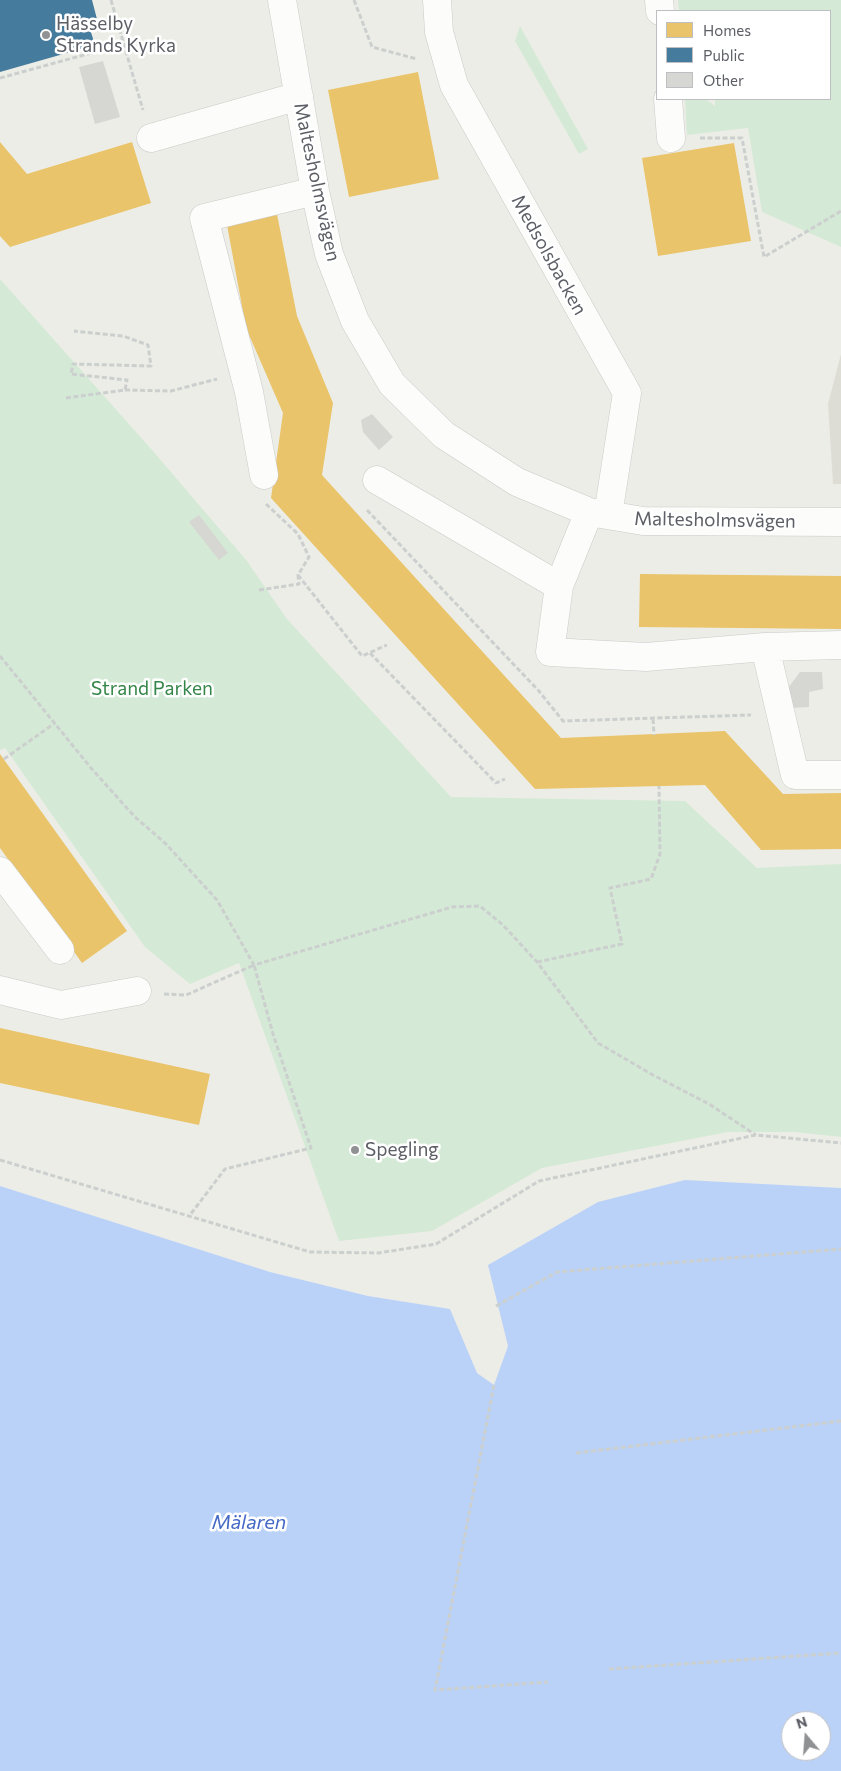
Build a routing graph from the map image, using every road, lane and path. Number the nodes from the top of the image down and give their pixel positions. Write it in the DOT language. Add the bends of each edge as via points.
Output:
graph roads {
  1 [pos="111,0"];
  2 [pos="282,0"];
  3 [pos="354,0"];
  4 [pos="437,0"];
  5 [pos="124,44"];
  6 [pos="447,60"];
  7 [pos="0,78"];
  8 [pos="299,96"];
  9 [pos="668,100"];
  10 [pos="151,138"];
  11 [pos="672,138"];
  12 [pos="315,191"];
  13 [pos="841,211"];
  14 [pos="74,331"];
  15 [pos="244,371"];
  16 [pos="125,390"];
  17 [pos="66,398"];
  18 [pos="264,475"];
  19 [pos="376,480"];
  20 [pos="364,508"];
  21 [pos="598,514"];
  22 [pos="841,522"];
  23 [pos="298,575"];
  24 [pos="559,586"];
  25 [pos="259,590"];
  26 [pos="387,645"];
  27 [pos="841,645"];
  28 [pos="765,647"];
  29 [pos="370,653"];
  30 [pos="0,656"];
  31 [pos="780,713"];
  32 [pos="653,719"];
  33 [pos="55,724"];
  34 [pos="654,735"];
  35 [pos="4,759"];
  36 [pos="841,774"];
  37 [pos="505,779"];
  38 [pos="659,786"];
  39 [pos="0,871"];
  40 [pos="60,950"];
  41 [pos="537,962"];
  42 [pos="254,965"];
  43 [pos="0,990"];
  44 [pos="137,991"];
  45 [pos="756,1135"];
  46 [pos="841,1143"];
  47 [pos="0,1160"];
  48 [pos="190,1215"];
  49 [pos="841,1249"];
  50 [pos="496,1306"];
  51 [pos="494,1385"];
  52 [pos="841,1421"];
  53 [pos="576,1453"];
  54 [pos="841,1653"];
  55 [pos="609,1669"];
  56 [pos="548,1682"];
  1 -- 5 [label="path"];
  2 -- 8 [label="street, Maltesholmsvägen"];
  3 -- 6 [label="path" via="372,47 420,60"];
  4 -- 6 [label="street, Medsolsbacken" via="439,32"];
  5 -- 7 [label="path"];
  5 -- 10 [label="path"];
  6 -- 21 [label="street, Medsolsbacken" via="454,85 627,393"];
  8 -- 10 [label="street"];
  8 -- 12 [label="street, Maltesholmsvägen"];
  9 -- 11 [label="street"];
  11 -- 13 [label="path" via="742,138 764,257"];
  12 -- 15 [label="street" via="204,218"];
  12 -- 21 [label="street, Maltesholmsvägen" via="329,254 355,321 392,384 444,435 518,482"];
  14 -- 16 [label="path" via="123,336 148,345 151,366 73,364 72,374 127,380"];
  15 -- 16 [label="path" via="171,391"];
  15 -- 18 [label="street"];
  16 -- 17 [label="path"];
  18 -- 23 [label="path" via="260,496 298,534 308,557"];
  19 -- 24 [label="street"];
  20 -- 32 [label="path" via="538,690 563,721"];
  21 -- 22 [label="street, Maltesholmsvägen" via="643,521"];
  21 -- 24 [label="street"];
  23 -- 25 [label="path" via="299,584"];
  23 -- 29 [label="path" via="362,656"];
  24 -- 28 [label="street" via="550,652 646,656"];
  26 -- 29 [label="path"];
  27 -- 28 [label="street"];
  28 -- 31 [label="street"];
  29 -- 37 [label="path" via="496,783"];
  30 -- 33 [label="path"];
  31 -- 32 [label="path"];
  31 -- 36 [label="street" via="795,775"];
  32 -- 34 [label="path"];
  33 -- 35 [label="path"];
  33 -- 42 [label="path" via="134,816 166,844 217,900"];
  38 -- 41 [label="path" via="660,854 651,879 610,888 622,944"];
  39 -- 40 [label="street"];
  41 -- 42 [label="path" via="503,925 480,906 452,907"];
  41 -- 45 [label="path" via="598,1043 709,1104"];
  42 -- 44 [label="path" via="186,995"];
  42 -- 48 [label="path" via="311,1148 225,1169"];
  43 -- 44 [label="street" via="61,1005"];
  45 -- 46 [label="path"];
  45 -- 48 [label="path" via="539,1181 436,1244 378,1253 310,1252"];
  47 -- 48 [label="path"];
  49 -- 50 [label="path" via="557,1272"];
  51 -- 56 [label="path" via="435,1690"];
  52 -- 53 [label="path"];
  54 -- 55 [label="path"];
}
